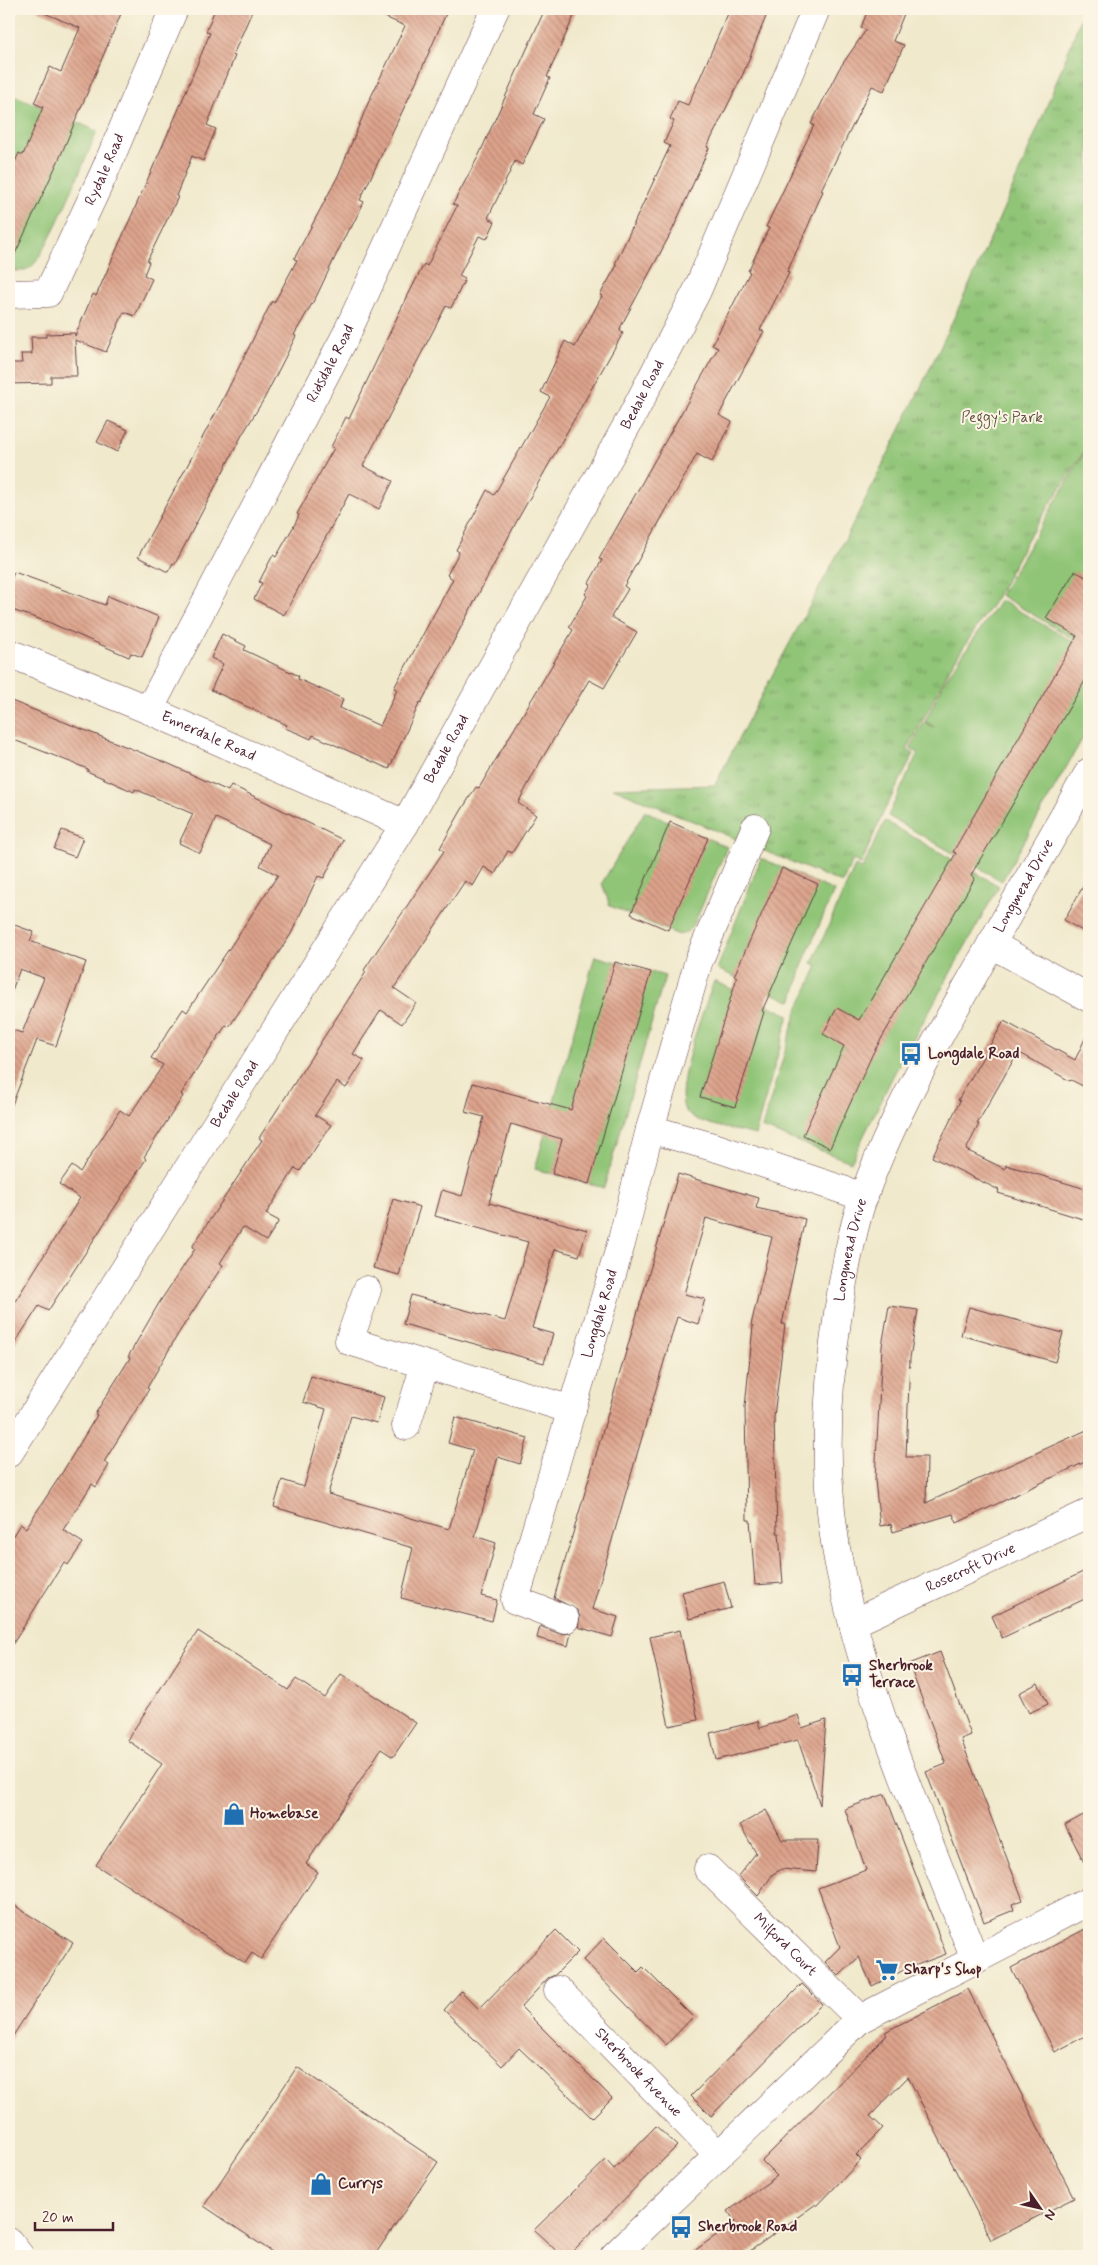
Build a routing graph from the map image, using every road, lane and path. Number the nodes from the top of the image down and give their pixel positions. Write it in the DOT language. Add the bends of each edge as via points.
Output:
graph roads {
  1 [pos="174,9"];
  2 [pos="495,9"];
  3 [pos="816,9"];
  4 [pos="9,294"];
  5 [pos="9,654"];
  6 [pos="149,710"];
  7 [pos="1089,772"];
  8 [pos="405,824"];
  9 [pos="755,828"];
  10 [pos="991,944"];
  11 [pos="1089,998"];
  12 [pos="650,1129"];
  13 [pos="864,1197"];
  14 [pos="367,1290"];
  15 [pos="425,1365"];
  16 [pos="572,1410"];
  17 [pos="406,1426"];
  18 [pos="9,1453"];
  19 [pos="1089,1512"];
  20 [pos="565,1619"];
  21 [pos="853,1623"];
  22 [pos="708,1869"];
  23 [pos="1089,1901"];
  24 [pos="975,1960"];
  25 [pos="558,1990"];
  26 [pos="860,2019"];
  27 [pos="718,2155"];
  28 [pos="9,2242"];
  29 [pos="20,2256"];
  30 [pos="614,2256"];
  1 -- 4 [label="main road, Rydale Road" via="104,173 48,293"];
  2 -- 6 [label="main road, Ridsdale Road" via="346,335"];
  3 -- 8 [label="main road, Bedale Road" via="697,291 632,416"];
  5 -- 6 [label="main road, Ennerdale Road"];
  6 -- 8 [label="main road, Ennerdale Road"];
  7 -- 10 [label="main road, Longmead Drive"];
  8 -- 18 [label="main road, Bedale Road"];
  9 -- 12 [label="main road, Longdale Road" via="699,960"];
  10 -- 11 [label="main road"];
  10 -- 13 [label="main road, Longmead Drive" via="893,1123"];
  12 -- 13 [label="main road"];
  12 -- 16 [label="main road, Longdale Road" via="621,1244"];
  13 -- 21 [label="main road, Longmead Drive" via="841,1292 827,1419 829,1498 840,1572"];
  14 -- 15 [label="main road" via="349,1341"];
  15 -- 16 [label="main road"];
  15 -- 17 [label="main road"];
  16 -- 20 [label="main road, Longdale Road" via="515,1600"];
  19 -- 21 [label="main road, Rosecroft Drive"];
  21 -- 24 [label="main road, Longmead Drive" via="873,1695"];
  22 -- 26 [label="main road, Milford Court"];
  23 -- 24 [label="main road"];
  24 -- 26 [label="main road"];
  25 -- 27 [label="main road, Sherbrook Avenue"];
  26 -- 27 [label="main road"];
  27 -- 30 [label="main road"];
  28 -- 29 [label="main road"];
}
